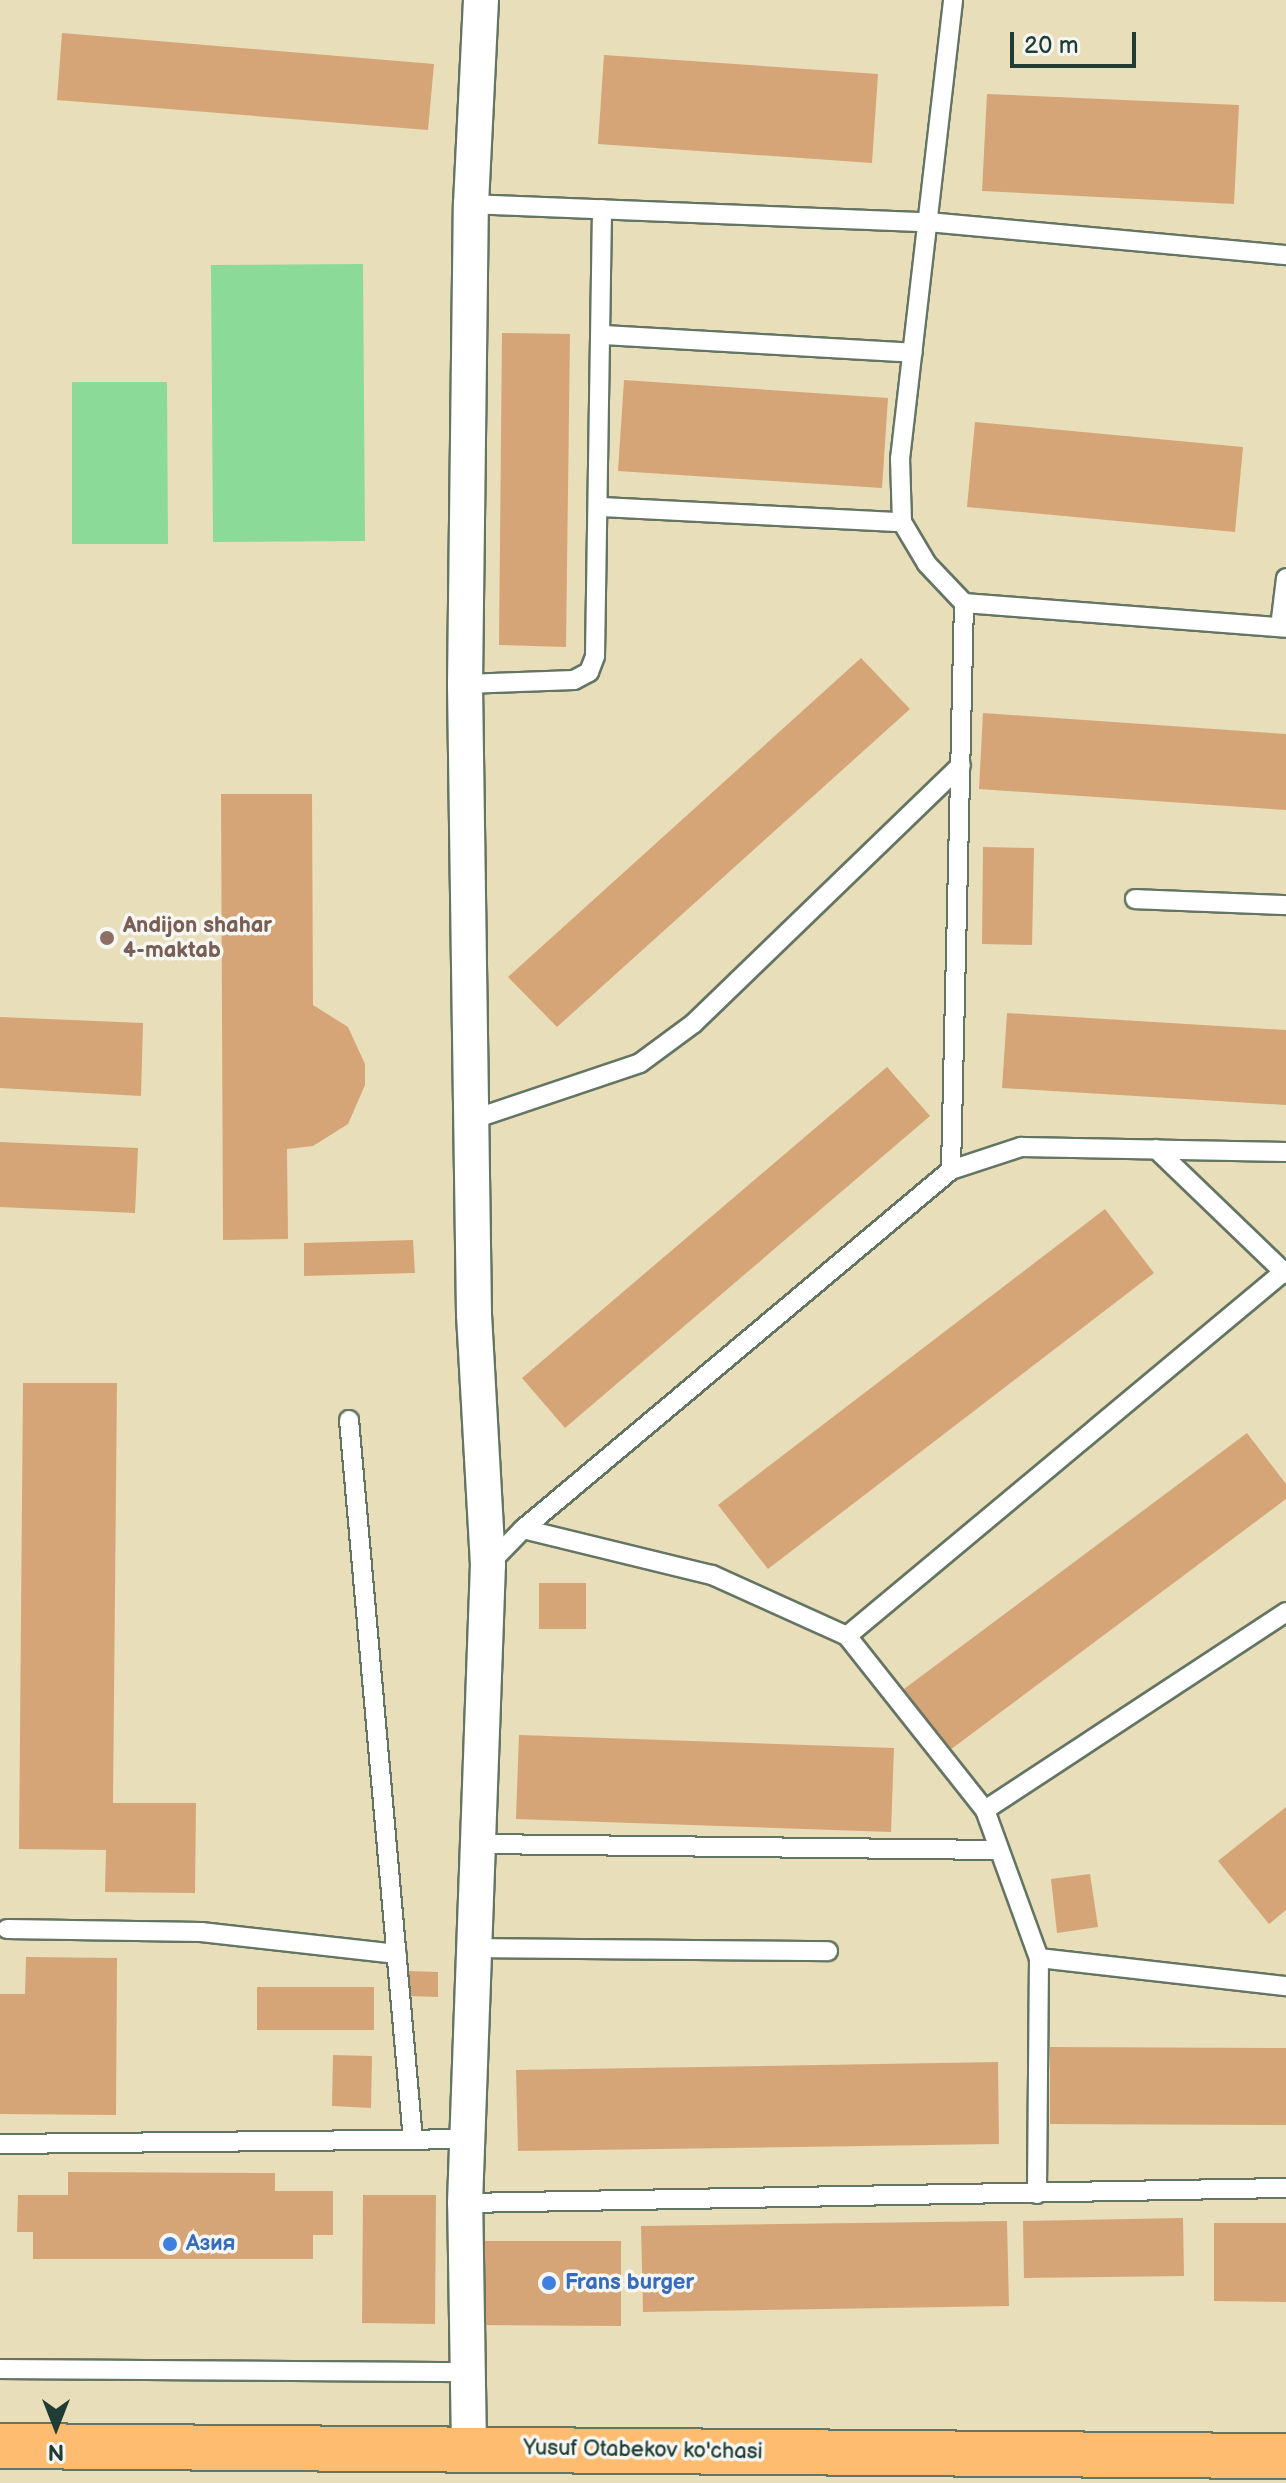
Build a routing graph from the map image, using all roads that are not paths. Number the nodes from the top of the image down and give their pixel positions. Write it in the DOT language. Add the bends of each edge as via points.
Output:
graph roads {
  1 [pos="481,0"];
  2 [pos="953,0"];
  3 [pos="471,204"];
  4 [pos="602,209"];
  5 [pos="929,222"];
  6 [pos="1286,255"];
  7 [pos="604,335"];
  8 [pos="912,353"];
  9 [pos="601,507"];
  10 [pos="902,522"];
  11 [pos="1286,578"];
  12 [pos="964,603"];
  13 [pos="1283,627"];
  14 [pos="465,684"];
  15 [pos="961,765"];
  16 [pos="1135,899"];
  17 [pos="1286,905"];
  18 [pos="471,1120"];
  19 [pos="1156,1149"];
  20 [pos="1286,1152"];
  21 [pos="951,1170"];
  22 [pos="1286,1272"];
  23 [pos="349,1420"];
  24 [pos="523,1529"];
  25 [pos="488,1565"];
  26 [pos="1286,1612"];
  27 [pos="847,1636"];
  28 [pos="985,1810"];
  29 [pos="478,1844"];
  30 [pos="999,1850"];
  31 [pos="7,1929"];
  32 [pos="474,1948"];
  33 [pos="828,1951"];
  34 [pos="397,1954"];
  35 [pos="1039,1958"];
  36 [pos="1286,1986"];
  37 [pos="467,2139"];
  38 [pos="413,2140"];
  39 [pos="0,2144"];
  40 [pos="1286,2188"];
  41 [pos="1037,2194"];
  42 [pos="465,2203"];
  43 [pos="0,2369"];
  44 [pos="468,2372"];
  45 [pos="0,2446"];
  46 [pos="469,2448"];
  47 [pos="1286,2456"];
  1 -- 3 [label="street"];
  2 -- 5 [label="lane"];
  3 -- 4 [label="lane"];
  3 -- 14 [label="street"];
  4 -- 5 [label="lane"];
  4 -- 7 [label="lane"];
  5 -- 6 [label="lane"];
  5 -- 8 [label="lane"];
  7 -- 8 [label="lane"];
  7 -- 9 [label="lane"];
  8 -- 10 [label="lane" via="900,459"];
  9 -- 10 [label="lane"];
  9 -- 14 [label="lane" via="595,656 589,672 574,680"];
  10 -- 12 [label="lane" via="927,564"];
  11 -- 13 [label="lane"];
  12 -- 13 [label="lane"];
  12 -- 15 [label="lane"];
  14 -- 18 [label="street"];
  15 -- 18 [label="lane" via="694,1023 651,1055"];
  15 -- 21 [label="lane"];
  16 -- 17 [label="lane"];
  18 -- 25 [label="street" via="474,1314"];
  19 -- 20 [label="lane"];
  19 -- 21 [label="lane" via="1021,1147"];
  19 -- 22 [label="lane"];
  21 -- 24 [label="lane"];
  22 -- 27 [label="lane"];
  23 -- 34 [label="lane"];
  24 -- 25 [label="lane"];
  24 -- 27 [label="lane" via="712,1575"];
  25 -- 29 [label="street"];
  26 -- 28 [label="lane"];
  27 -- 28 [label="lane"];
  28 -- 30 [label="lane"];
  29 -- 30 [label="lane"];
  29 -- 32 [label="street"];
  30 -- 35 [label="lane"];
  31 -- 34 [label="lane" via="201,1932"];
  32 -- 33 [label="lane"];
  32 -- 37 [label="street"];
  34 -- 38 [label="lane"];
  35 -- 36 [label="lane"];
  35 -- 41 [label="lane"];
  37 -- 38 [label="lane"];
  37 -- 42 [label="street"];
  38 -- 39 [label="lane"];
  40 -- 41 [label="lane"];
  41 -- 42 [label="lane"];
  42 -- 44 [label="street"];
  43 -- 44 [label="lane"];
  44 -- 46 [label="street"];
  45 -- 46 [label="main road, Yusuf Otabekov ko'chasi"];
  46 -- 47 [label="main road, Yusuf Otabekov ko'chasi"];
}
